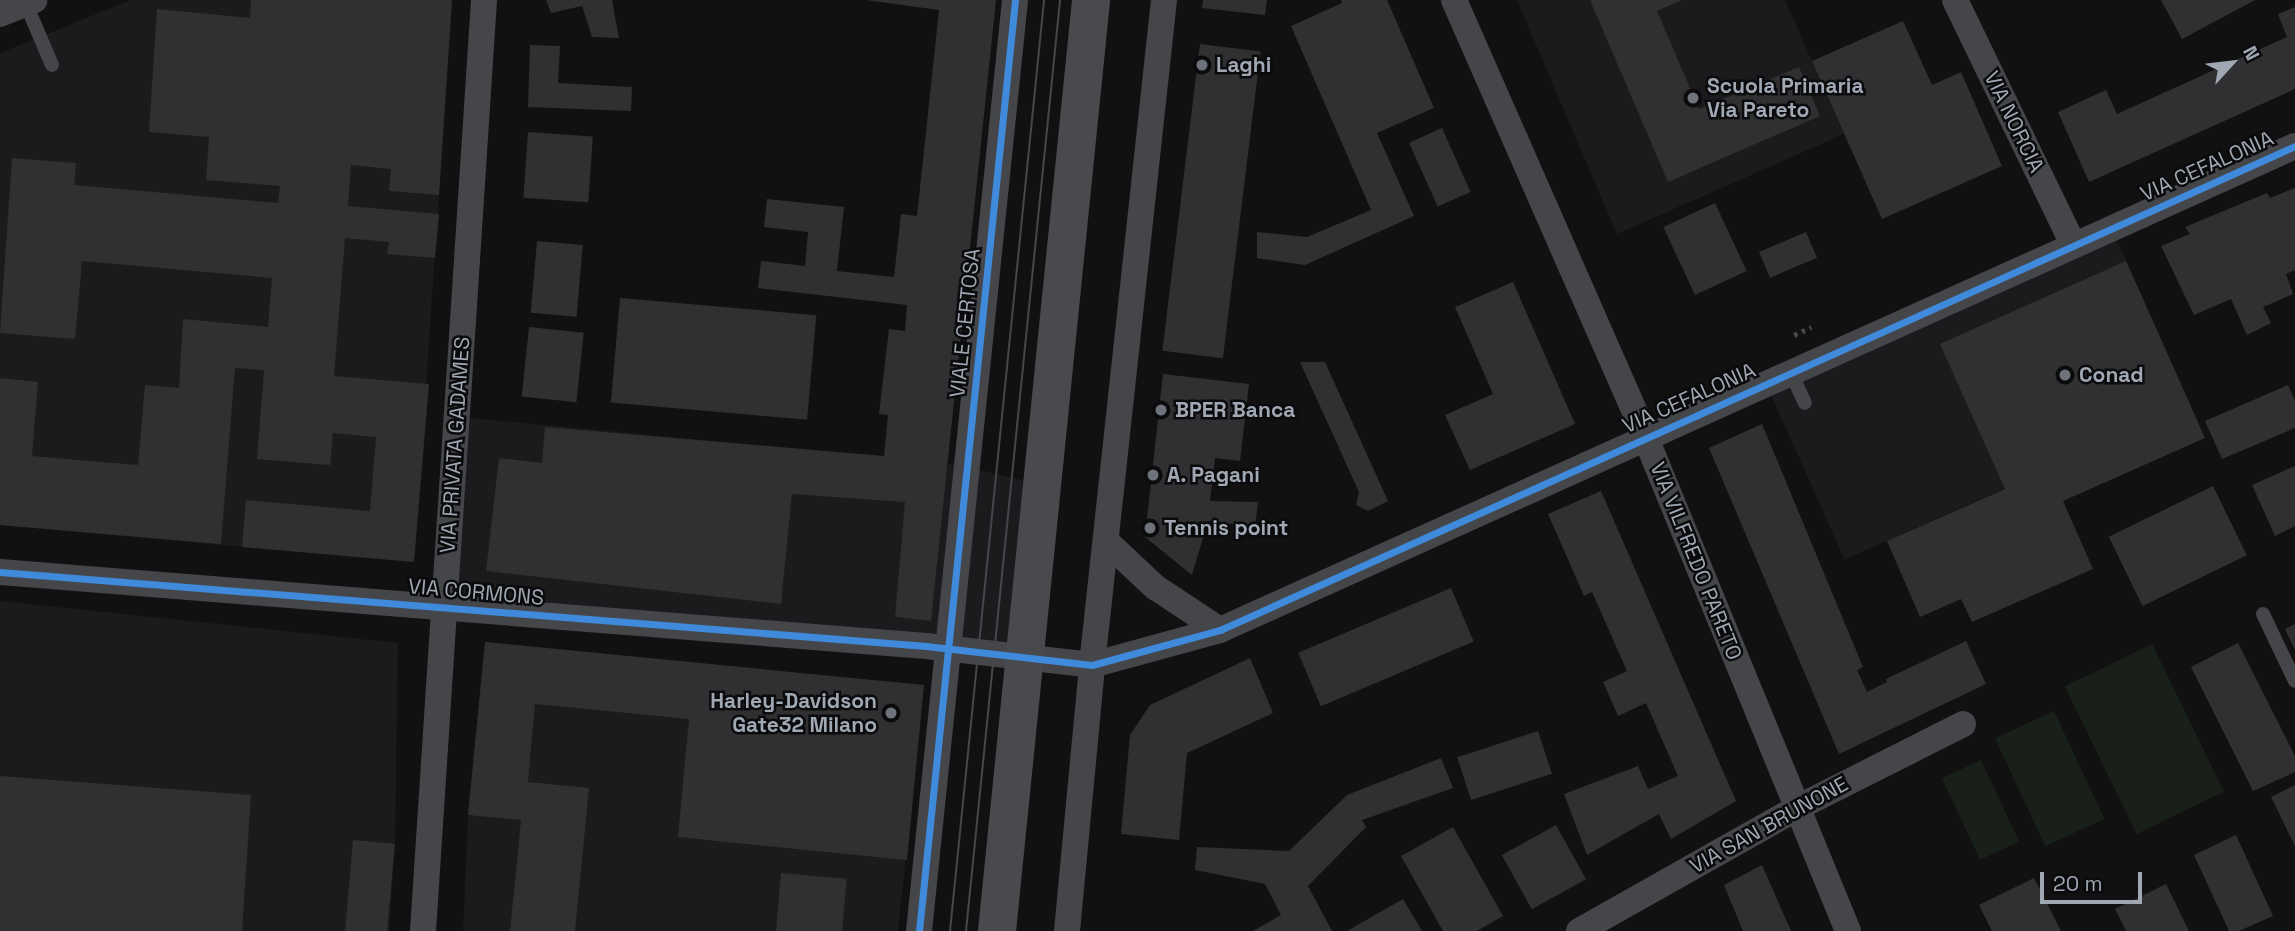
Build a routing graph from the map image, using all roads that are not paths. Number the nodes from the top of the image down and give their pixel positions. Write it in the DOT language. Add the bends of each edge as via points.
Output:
graph roads {
  1 [pos="484,0"];
  2 [pos="1015,0"];
  3 [pos="1091,0"];
  4 [pos="1164,0"];
  5 [pos="1454,0"];
  6 [pos="1955,0"];
  7 [pos="30,2"];
  8 [pos="0,13"];
  9 [pos="52,65"];
  10 [pos="2295,146"];
  11 [pos="2073,244"];
  12 [pos="1790,372"];
  13 [pos="1805,403"];
  14 [pos="1646,436"];
  15 [pos="1107,542"];
  16 [pos="0,572"];
  17 [pos="444,608"];
  18 [pos="2263,614"];
  19 [pos="1220,630"];
  20 [pos="949,649"];
  21 [pos="1024,659"];
  22 [pos="1092,665"];
  23 [pos="2295,681"];
  24 [pos="1963,724"];
  25 [pos="1797,808"];
  26 [pos="423,931"];
  27 [pos="919,931"];
  28 [pos="997,931"];
  29 [pos="1067,931"];
  30 [pos="1579,931"];
  31 [pos="1848,931"];
  1 -- 17 [label="street, VIA PRIVATA GADAMES"];
  2 -- 20 [label="street, VIALE CERTOSA"];
  3 -- 21 [label="main road"];
  4 -- 15 [label="street"];
  5 -- 14 [label="street, VIA VILFREDO PARETO"];
  6 -- 11 [label="street, VIA NORCIA"];
  7 -- 8 [label="street"];
  7 -- 9 [label="lane"];
  10 -- 11 [label="street, VIA CEFALONIA"];
  11 -- 12 [label="street, VIA CEFALONIA"];
  12 -- 13 [label="lane"];
  12 -- 14 [label="street, VIA CEFALONIA"];
  14 -- 19 [label="street, VIA CEFALONIA"];
  14 -- 25 [label="street, VIA VILFREDO PARETO"];
  15 -- 19 [label="street" via="1155,587"];
  15 -- 22 [label="street"];
  16 -- 17 [label="street, VIA CORMONS"];
  17 -- 20 [label="street, VIA CORMONS"];
  17 -- 26 [label="street, VIA PRIVATA GADAMES"];
  18 -- 23 [label="lane"];
  19 -- 22 [label="street, VIA CEFALONIA"];
  20 -- 21 [label="street"];
  20 -- 27 [label="street, VIALE CERTOSA"];
  21 -- 22 [label="street"];
  21 -- 28 [label="main road"];
  22 -- 29 [label="street"];
  24 -- 25 [label="street, VIA SAN BRUNONE"];
  25 -- 30 [label="street, VIA SAN BRUNONE"];
  25 -- 31 [label="street, VIA VILFREDO PARETO"];
}
